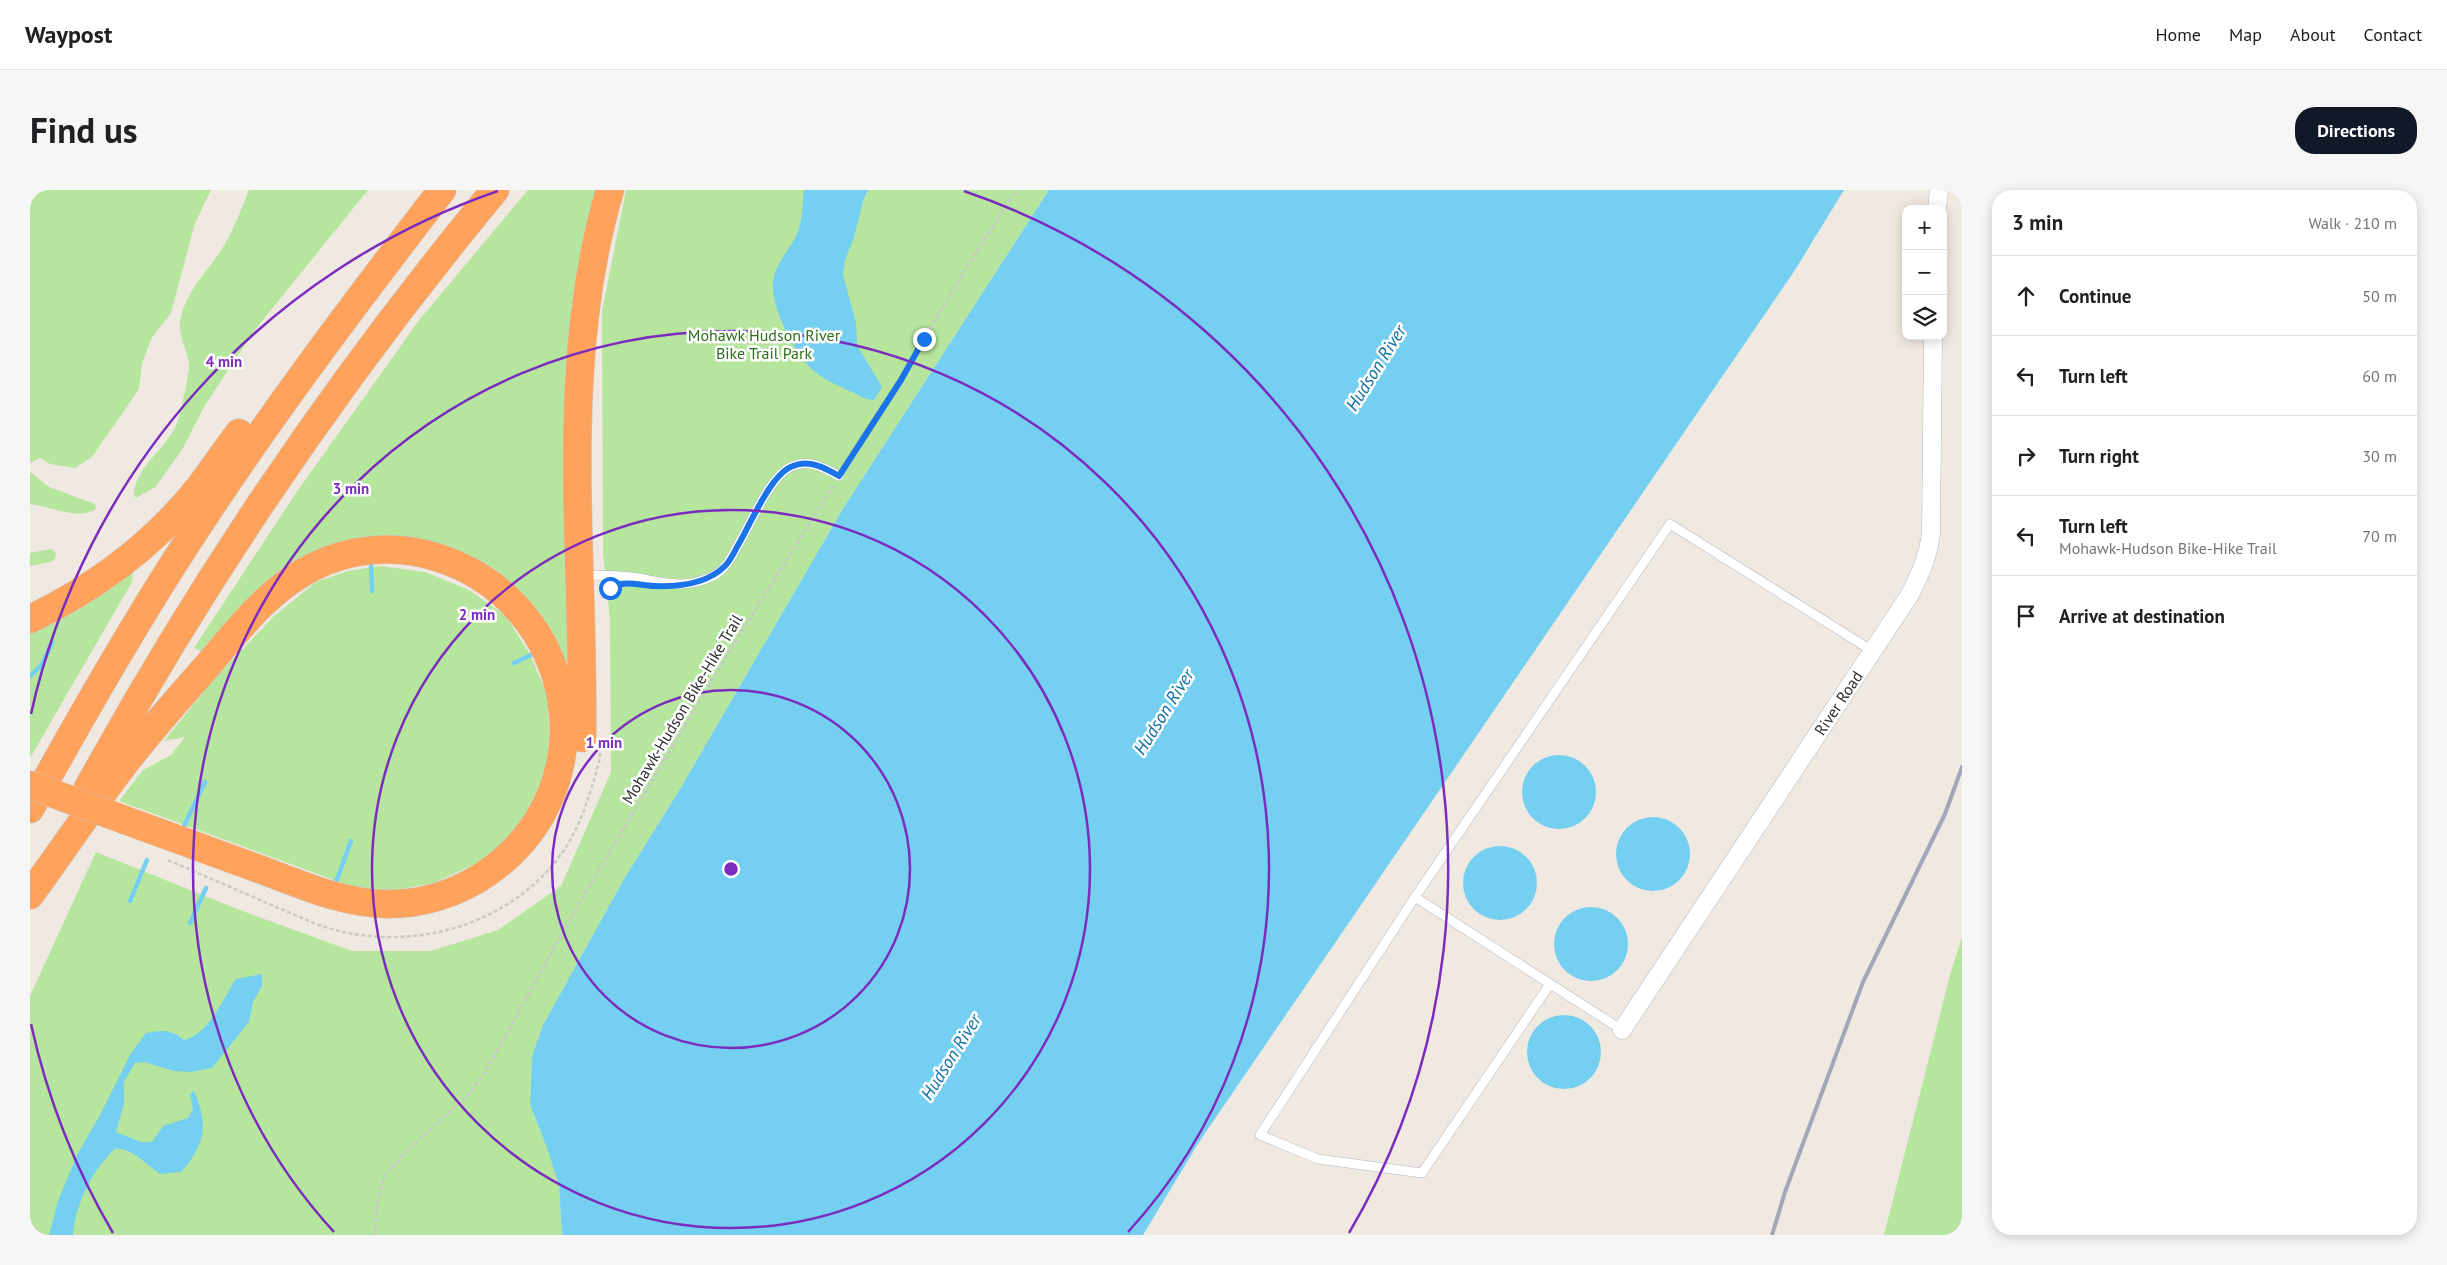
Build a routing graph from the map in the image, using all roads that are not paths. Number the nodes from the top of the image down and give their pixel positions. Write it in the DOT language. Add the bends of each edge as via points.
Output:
graph roads {
  1 [pos="437,190"];
  2 [pos="442,190"];
  3 [pos="494,190"];
  4 [pos="610,190"];
  5 [pos="1939,190"];
  6 [pos="1937,205"];
  7 [pos="1933,340"];
  8 [pos="839,476"];
  9 [pos="580,575"];
  10 [pos="30,619"];
  11 [pos="1871,650"];
  12 [pos="30,785"];
  13 [pos="30,802"];
  14 [pos="30,809"];
  15 [pos="118,826"];
  16 [pos="30,896"];
  17 [pos="1415,897"];
  18 [pos="1550,984"];
  19 [pos="1622,1030"];
  1 -- 10 [label="highway" via="339,295 179,510 140,548 98,581"];
  2 -- 14 [label="highway" via="299,378 206,512 112,664"];
  3 -- 16 [label="highway" via="364,359 235,543 139,698"];
  4 -- 9 [label="highway" via="592,260 580,347"];
  5 -- 6 [label="street"];
  7 -- 11 [label="street, River Road" via="1929,552 1909,596"];
  8 -- 9 [label="lane" via="809,464 794,465 784,471 769,490 727,564 715,575 698,582 674,585 620,576"];
  9 -- 15 [label="highway" via="582,738 574,784 560,817 540,849 522,868 482,897 461,908 422,918 394,921 354,918 315,907"];
  11 -- 17 [label="lane" via="1670,524"];
  11 -- 19 [label="street, River Road"];
  12 -- 15 [label="highway, bridge"];
  13 -- 15 [label="highway"];
  15 -- 16 [label="highway" via="345,899 394,904 444,895 475,881 502,862 524,839 546,805 557,779 563,748 563,705 555,671 537,632 514,604 486,580 453,563 419,552 394,550 357,552 323,562 290,580 256,610 124,763"];
  17 -- 18 [label="lane"];
  17 -- 18 [label="lane" via="1260,1135 1318,1159 1422,1173"];
  18 -- 19 [label="lane"];
}
